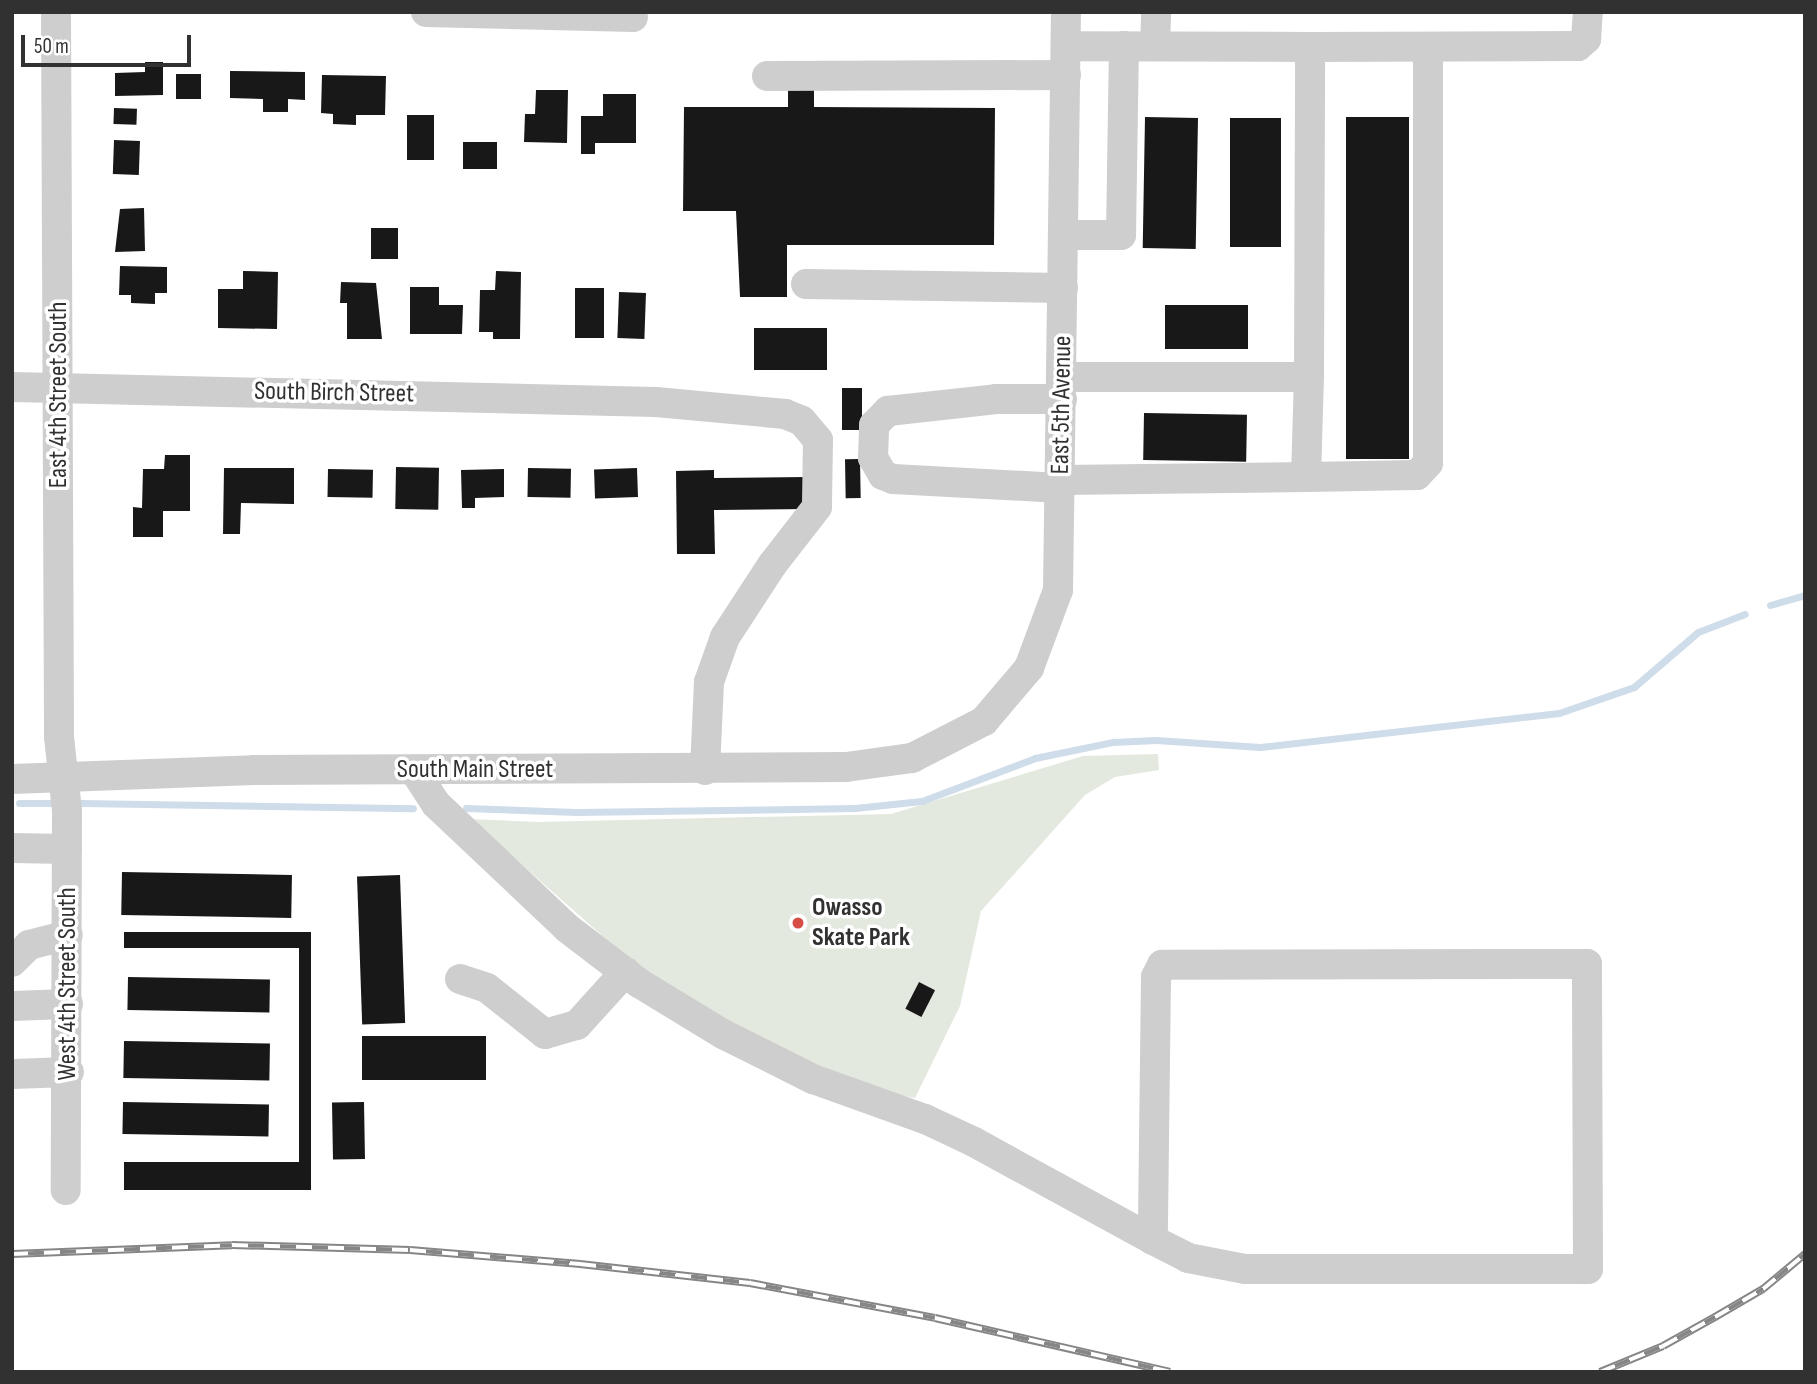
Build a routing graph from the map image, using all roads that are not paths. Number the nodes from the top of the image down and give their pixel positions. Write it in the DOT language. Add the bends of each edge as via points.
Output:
graph roads {
  1 [pos="56,12"];
  2 [pos="426,12"];
  3 [pos="1066,12"];
  4 [pos="1156,12"];
  5 [pos="1588,12"];
  6 [pos="481,13"];
  7 [pos="633,17"];
  8 [pos="1124,46"];
  9 [pos="1155,46"];
  10 [pos="1310,47"];
  11 [pos="1428,47"];
  12 [pos="1066,61"];
  13 [pos="766,76"];
  14 [pos="1064,234"];
  15 [pos="806,284"];
  16 [pos="1063,288"];
  17 [pos="1309,377"];
  18 [pos="59,386"];
  19 [pos="12,387"];
  20 [pos="1062,388"];
  21 [pos="1306,477"];
  22 [pos="1061,484"];
  23 [pos="936,748"];
  24 [pos="414,770"];
  25 [pos="705,770"];
  26 [pos="63,778"];
  27 [pos="12,779"];
  28 [pos="12,848"];
  29 [pos="67,849"];
  30 [pos="68,935"];
  31 [pos="12,962"];
  32 [pos="625,972"];
  33 [pos="460,979"];
  34 [pos="68,1004"];
  35 [pos="12,1006"];
  36 [pos="69,1072"];
  37 [pos="12,1074"];
  38 [pos="66,1190"];
  39 [pos="1153,1240"];
  1 -- 18 [label="street, East 4th Street South"];
  2 -- 6 [label="street"];
  3 -- 12 [label="street, East 5th Avenue"];
  4 -- 9 [label="street"];
  5 -- 11 [label="street" via="1586,38 1578,47"];
  6 -- 7 [label="street"];
  8 -- 9 [label="street"];
  8 -- 12 [label="street"];
  8 -- 14 [label="street" via="1121,235"];
  9 -- 10 [label="street"];
  10 -- 11 [label="street"];
  10 -- 17 [label="street"];
  11 -- 21 [label="street" via="1428,463 1417,475"];
  12 -- 13 [label="street"];
  12 -- 14 [label="street, East 5th Avenue"];
  14 -- 16 [label="street, East 5th Avenue"];
  15 -- 16 [label="street"];
  16 -- 20 [label="street, East 5th Avenue"];
  17 -- 20 [label="street"];
  17 -- 21 [label="street"];
  18 -- 19 [label="street, South Birch Street"];
  18 -- 25 [label="street, South Birch Street" via="656,402 785,414 813,428 818,440 817,507 725,637 709,682"];
  18 -- 26 [label="street, East 4th Street South" via="58,737"];
  20 -- 22 [label="street, East 5th Avenue"];
  20 -- 22 [label="street" via="888,411 874,425 873,458 883,475 893,479"];
  21 -- 22 [label="street"];
  22 -- 23 [label="street, East 5th Avenue" via="1058,590 1029,668 985,721"];
  23 -- 25 [label="street, South Main Street" via="877,765"];
  24 -- 25 [label="street, South Main Street"];
  24 -- 26 [label="street, South Main Street"];
  24 -- 32 [label="street" via="436,804 567,928"];
  26 -- 27 [label="street, South Main Street"];
  26 -- 29 [label="street, West 4th Street South"];
  28 -- 29 [label="street"];
  29 -- 30 [label="street, West 4th Street South"];
  30 -- 31 [label="street" via="29,944"];
  30 -- 34 [label="street, West 4th Street South"];
  32 -- 33 [label="street" via="577,1025 545,1034 487,988"];
  32 -- 39 [label="street" via="723,1034 813,1079 925,1119 974,1142"];
  34 -- 35 [label="street"];
  34 -- 36 [label="street, West 4th Street South"];
  36 -- 37 [label="street"];
  36 -- 38 [label="street, West 4th Street South"];
  39 -- 39 [label="street" via="1156,977 1162,965 1587,964 1588,1269 1245,1269 1188,1258"];
}
